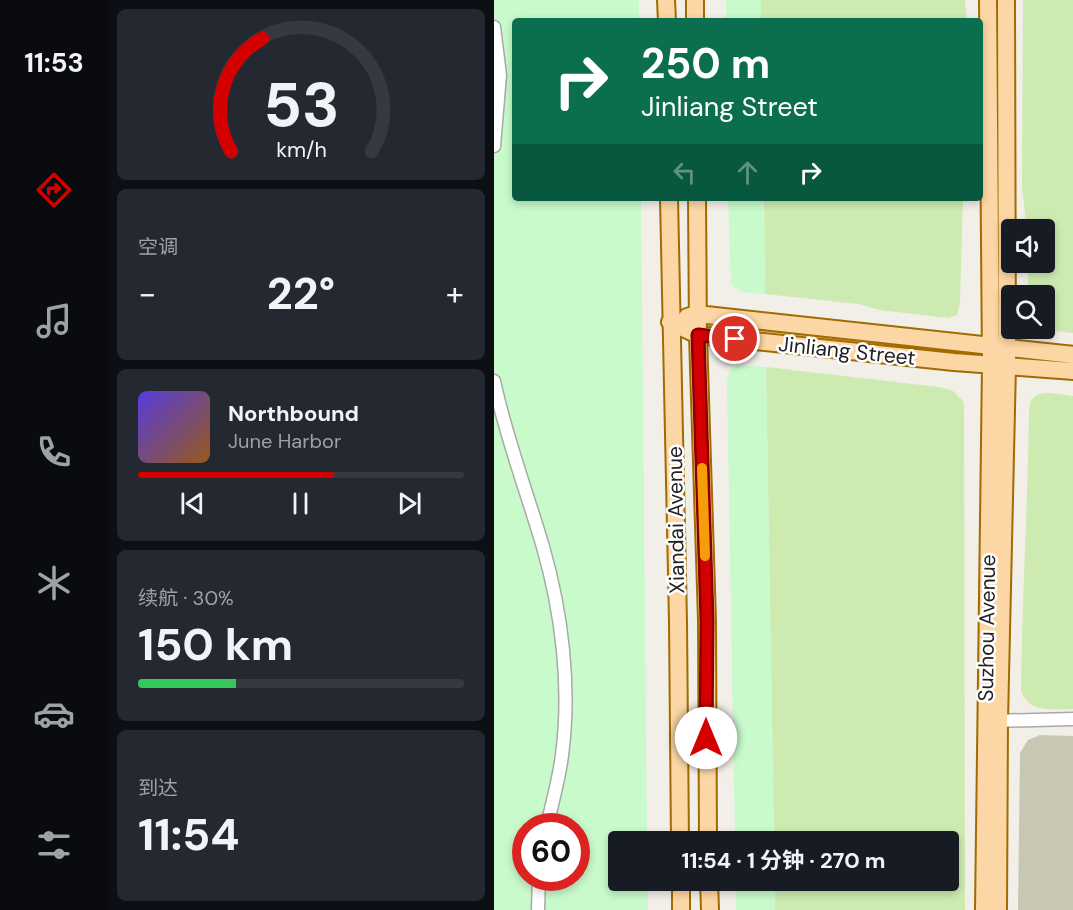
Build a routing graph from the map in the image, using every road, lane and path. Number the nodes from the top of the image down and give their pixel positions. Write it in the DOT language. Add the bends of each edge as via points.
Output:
graph roads {
  1 [pos="666,0"];
  2 [pos="695,0"];
  3 [pos="988,0"];
  4 [pos="1006,0"];
  5 [pos="667,18"];
  6 [pos="695,18"];
  7 [pos="494,27"];
  8 [pos="494,146"];
  9 [pos="668,201"];
  10 [pos="696,201"];
  11 [pos="697,314"];
  12 [pos="670,322"];
  13 [pos="698,335"];
  14 [pos="1073,355"];
  15 [pos="999,356"];
  16 [pos="1073,371"];
  17 [pos="494,381"];
  18 [pos="1073,719"];
  19 [pos="992,721"];
  20 [pos="550,813"];
  21 [pos="680,831"];
  22 [pos="708,831"];
  23 [pos="539,891"];
  24 [pos="681,891"];
  25 [pos="709,891"];
  26 [pos="538,910"];
  27 [pos="681,910"];
  28 [pos="710,910"];
  29 [pos="984,910"];
  30 [pos="998,910"];
  1 -- 5 [label="main road"];
  2 -- 6 [label="main road"];
  3 -- 15 [label="main road"];
  4 -- 15 [label="main road"];
  7 -- 8 [label="street" via="500,83"];
  9 -- 12 [label="main road, Xiandai Avenue"];
  10 -- 11 [label="main road, Xiandai Avenue"];
  11 -- 12 [label="main road, Jinliang Street"];
  11 -- 13 [label="main road, Xiandai Avenue"];
  11 -- 15 [label="main road, Jinliang Street"];
  12 -- 13 [label="main road, Jinliang Street"];
  12 -- 21 [label="main road, Xiandai Avenue"];
  13 -- 15 [label="main road, Jinliang Street"];
  13 -- 22 [label="main road, Xiandai Avenue" via="707,620"];
  14 -- 15 [label="main road, Jinliang Street"];
  15 -- 16 [label="main road, Jinliang Street"];
  15 -- 19 [label="main road, Suzhou Avenue"];
  17 -- 20 [label="street" via="543,547 562,646 564,739"];
  18 -- 19 [label="street"];
  19 -- 29 [label="main road, Suzhou Avenue"];
  19 -- 30 [label="main road, Suzhou Avenue"];
  23 -- 26 [label="street"];
  24 -- 27 [label="main road"];
  25 -- 28 [label="main road"];
}
